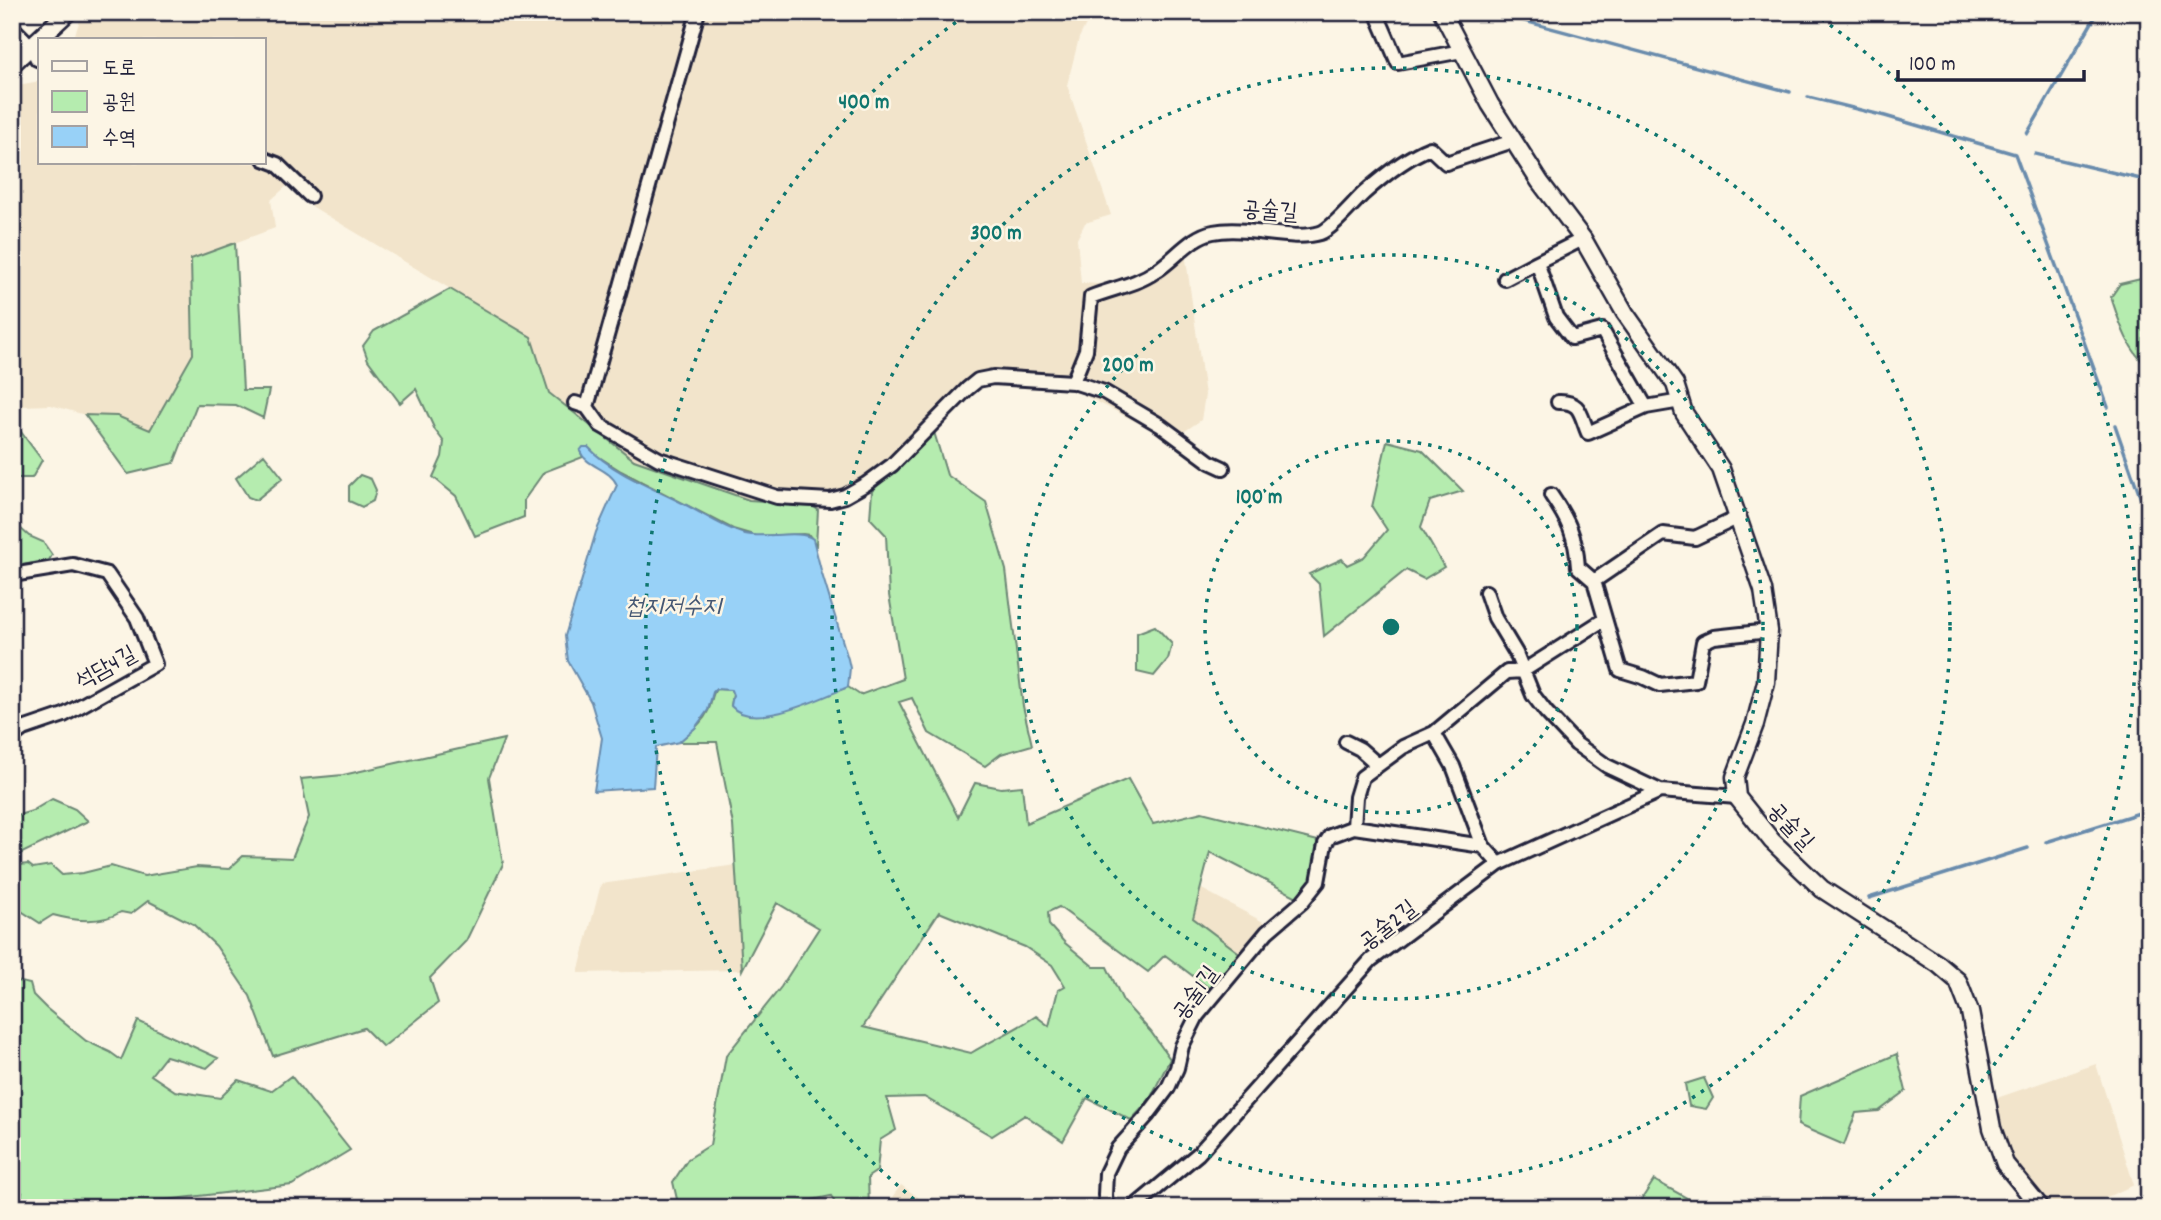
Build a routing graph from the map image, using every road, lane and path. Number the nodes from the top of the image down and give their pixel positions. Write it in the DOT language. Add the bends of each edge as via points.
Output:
graph roads {
  1 [pos="68,12"];
  2 [pos="698,12"];
  3 [pos="1376,12"];
  4 [pos="1442,12"];
  5 [pos="13,28"];
  6 [pos="40,38"];
  7 [pos="38,40"];
  8 [pos="31,46"];
  9 [pos="1462,51"];
  10 [pos="38,59"];
  11 [pos="12,64"];
  12 [pos="1513,141"];
  13 [pos="266,160"];
  14 [pos="310,195"];
  15 [pos="1583,239"];
  16 [pos="1537,262"];
  17 [pos="1505,279"];
  18 [pos="1073,382"];
  19 [pos="1681,401"];
  20 [pos="1558,402"];
  21 [pos="1646,407"];
  22 [pos="1223,468"];
  23 [pos="1552,495"];
  24 [pos="1739,517"];
  25 [pos="12,575"];
  26 [pos="1594,582"];
  27 [pos="1486,592"];
  28 [pos="1605,619"];
  29 [pos="1769,631"];
  30 [pos="1523,671"];
  31 [pos="1434,733"];
  32 [pos="12,737"];
  33 [pos="1346,742"];
  34 [pos="1378,765"];
  35 [pos="1660,791"];
  36 [pos="1737,797"];
  37 [pos="1354,827"];
  38 [pos="1483,846"];
  39 [pos="1500,864"];
  40 [pos="1107,1208"];
  41 [pos="1133,1208"];
  42 [pos="2041,1208"];
  1 -- 6 [label="street"];
  2 -- 18 [label="street" via="581,405 600,425 659,459 777,497 830,500 845,496 892,465 978,380"];
  3 -- 9 [label="street" via="1398,63"];
  4 -- 9 [label="street, 공술길"];
  5 -- 8 [label="street"];
  7 -- 8 [label="street"];
  8 -- 10 [label="street"];
  8 -- 11 [label="street"];
  9 -- 12 [label="street, 공술길"];
  12 -- 15 [label="street, 공술길"];
  12 -- 18 [label="street, 공술길" via="1446,163 1430,148 1420,152 1375,184 1323,232 1304,235 1227,229 1194,240 1156,272 1091,297 1086,350"];
  13 -- 14 [label="street" via="277,164"];
  15 -- 16 [label="street"];
  15 -- 19 [label="street, 공술길" via="1625,313 1675,384"];
  16 -- 17 [label="street"];
  16 -- 21 [label="street" via="1556,317 1572,338 1602,330"];
  18 -- 22 [label="street" via="1104,392"];
  19 -- 21 [label="street"];
  19 -- 24 [label="street, 공술길" via="1721,469"];
  20 -- 21 [label="street" via="1576,405 1588,433"];
  23 -- 26 [label="street" via="1568,520 1578,567"];
  24 -- 26 [label="street" via="1695,538 1663,534"];
  24 -- 29 [label="street, 공술길" via="1763,590"];
  25 -- 32 [label="street, 석담4길" via="73,565 107,574 138,618 155,664 64,715"];
  26 -- 28 [label="street"];
  27 -- 30 [label="street"];
  28 -- 29 [label="street" via="1619,670 1660,685 1696,681 1703,642"];
  28 -- 30 [label="street"];
  29 -- 36 [label="street, 공술길" via="1766,681 1735,777"];
  30 -- 31 [label="street" via="1507,672"];
  30 -- 35 [label="street" via="1533,695 1576,744 1607,766"];
  31 -- 34 [label="street"];
  31 -- 38 [label="street" via="1453,766"];
  33 -- 34 [label="street"];
  34 -- 37 [label="street" via="1362,777"];
  35 -- 36 [label="street, 공술2길"];
  35 -- 39 [label="street, 공술2길"];
  36 -- 42 [label="street, 공술길" via="1772,841 1822,889 1958,981 1970,1012 1992,1128 2005,1164"];
  37 -- 38 [label="street"];
  37 -- 40 [label="street, 공술1길" via="1330,836 1318,882 1267,932 1197,1016 1168,1087 1118,1148 1106,1173"];
  38 -- 39 [label="street"];
  39 -- 41 [label="street, 공술2길" via="1371,960 1198,1154"];
}
